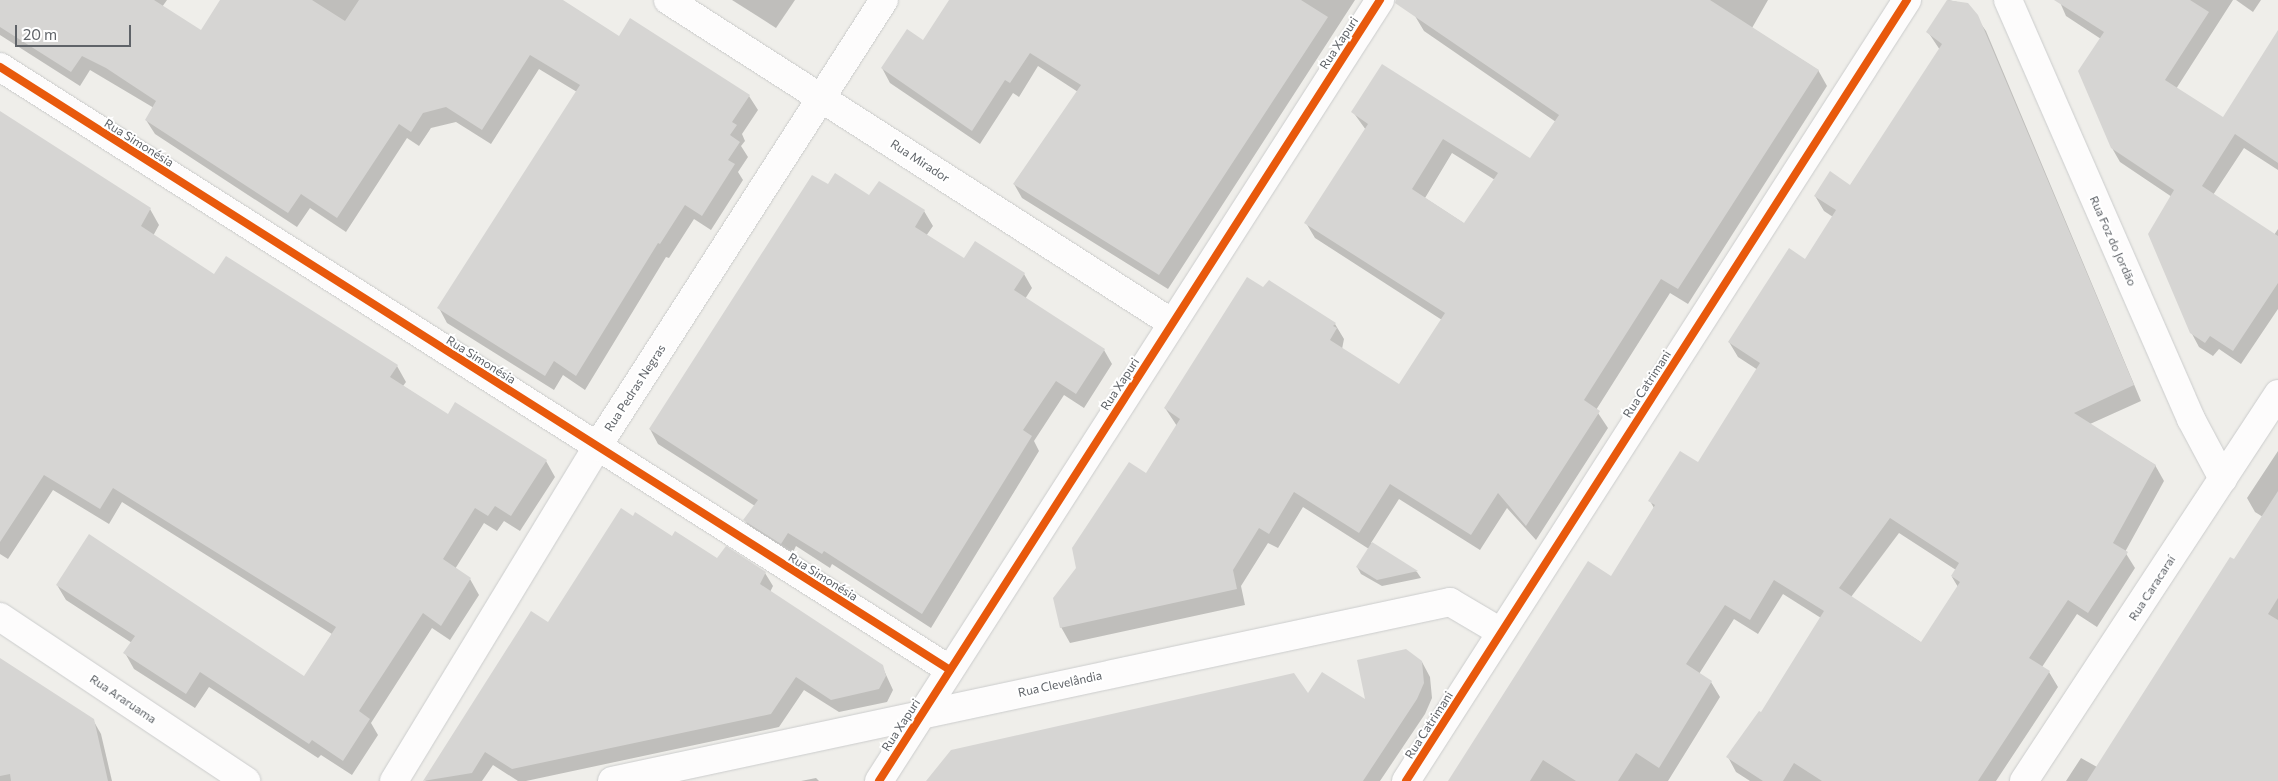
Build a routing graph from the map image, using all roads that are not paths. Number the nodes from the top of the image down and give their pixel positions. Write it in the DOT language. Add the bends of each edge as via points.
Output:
graph roads {
  1 [pos="668,0"];
  2 [pos="884,0"];
  3 [pos="1380,0"];
  4 [pos="1907,0"];
  5 [pos="2008,0"];
  6 [pos="0,67"];
  7 [pos="822,98"];
  8 [pos="1172,323"];
  9 [pos="2278,394"];
  10 [pos="597,447"];
  11 [pos="2223,479"];
  12 [pos="0,617"];
  13 [pos="1502,632"];
  14 [pos="950,670"];
  15 [pos="922,714"];
  16 [pos="246,781"];
  17 [pos="394,781"];
  18 [pos="612,781"];
  19 [pos="879,781"];
  20 [pos="1406,781"];
  21 [pos="2024,781"];
  1 -- 7 [label="street, Rua Mirador"];
  2 -- 7 [label="street, Rua Pedras Negras"];
  3 -- 8 [label="street, Rua Xapuri"];
  4 -- 13 [label="street, Rua Catrimani"];
  5 -- 11 [label="street, Rua Foz do Jordão" via="2191,419"];
  6 -- 10 [label="street, Rua Simonésia"];
  7 -- 8 [label="street, Rua Mirador"];
  7 -- 10 [label="street, Rua Pedras Negras"];
  8 -- 14 [label="street, Rua Xapuri"];
  9 -- 11 [label="street, Rua Caracaraí"];
  10 -- 14 [label="street, Rua Simonésia"];
  10 -- 17 [label="street, Rua Pedras Negras"];
  11 -- 21 [label="street, Rua Caracaraí"];
  12 -- 16 [label="street, Rua Araruama"];
  13 -- 15 [label="street, Rua Clevelândia" via="1450,602"];
  13 -- 20 [label="street, Rua Catrimani"];
  14 -- 15 [label="street, Rua Xapuri"];
  15 -- 18 [label="street, Rua Clevelândia"];
  15 -- 19 [label="street, Rua Xapuri"];
}
